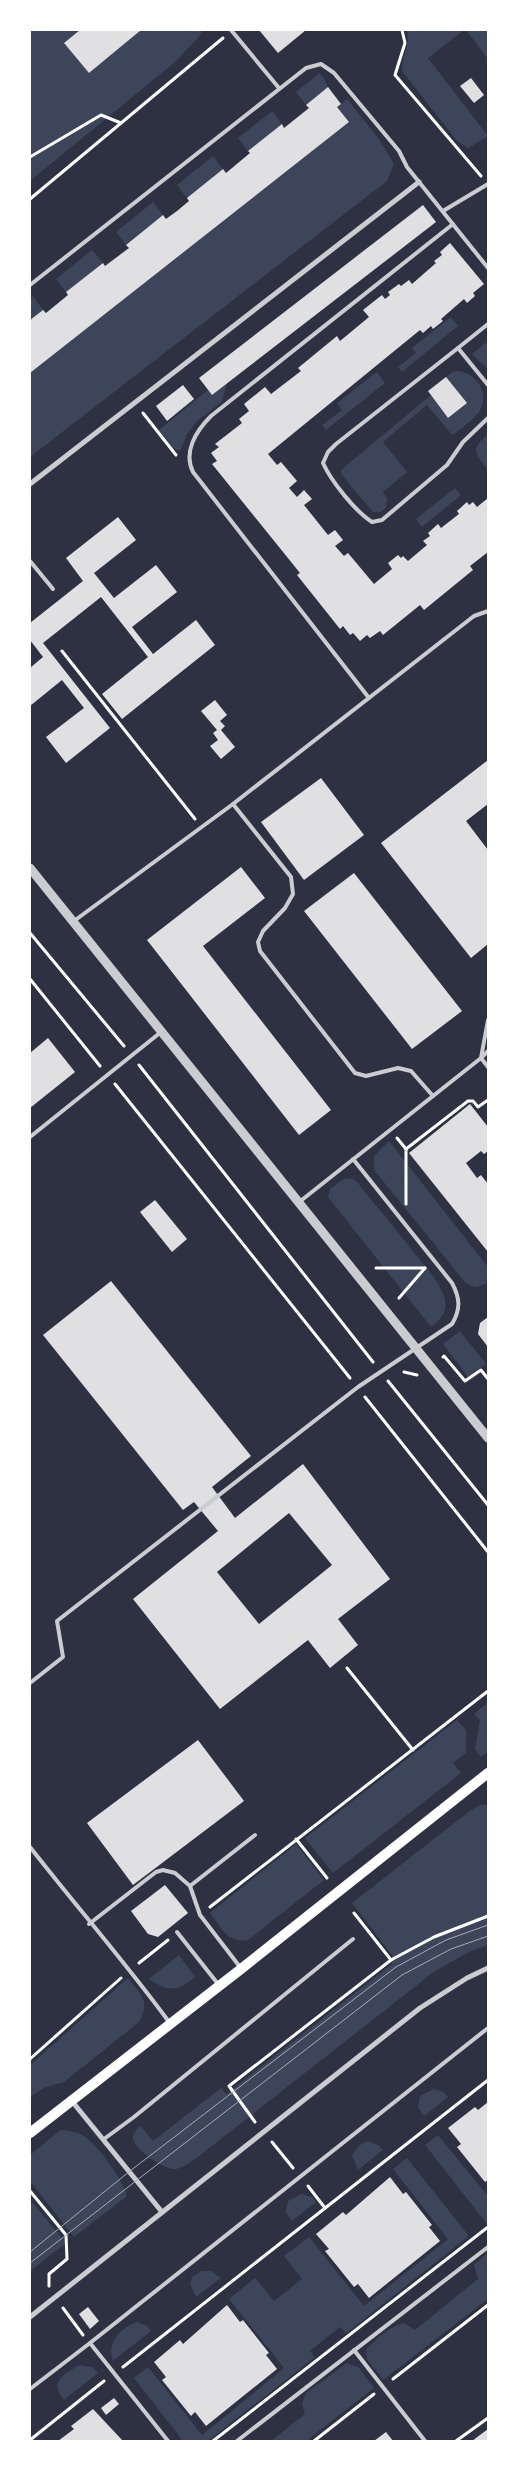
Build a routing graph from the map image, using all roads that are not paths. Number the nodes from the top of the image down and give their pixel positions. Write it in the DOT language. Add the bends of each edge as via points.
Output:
graph roads {
  1 [pos="232,30"];
  2 [pos="279,88"];
  3 [pos="419,182"];
  4 [pos="488,184"];
  5 [pos="443,211"];
  6 [pos="453,224"];
  7 [pos="488,268"];
  8 [pos="31,283"];
  9 [pos="488,324"];
  10 [pos="458,348"];
  11 [pos="488,384"];
  12 [pos="488,418"];
  13 [pos="30,484"];
  14 [pos="30,560"];
  15 [pos="53,589"];
  16 [pos="488,611"];
  17 [pos="369,698"];
  18 [pos="233,804"];
  19 [pos="30,868"];
  20 [pos="74,921"];
  21 [pos="488,1020"];
  22 [pos="162,1031"];
  23 [pos="488,1051"];
  24 [pos="481,1058"];
  25 [pos="488,1067"];
  26 [pos="433,1096"];
  27 [pos="30,1136"];
  28 [pos="353,1160"];
  29 [pos="298,1202"];
  30 [pos="415,1348"];
  31 [pos="488,1438"];
  32 [pos="30,1683"];
  33 [pos="488,1773"];
  34 [pos="255,1835"];
  35 [pos="30,1847"];
  36 [pos="190,1886"];
  37 [pos="89,1924"];
  38 [pos="177,1932"];
  39 [pos="353,1939"];
  40 [pos="488,1968"];
  41 [pos="241,1969"];
  42 [pos="219,1986"];
  43 [pos="170,2024"];
  44 [pos="488,2028"];
  45 [pos="71,2100"];
  46 [pos="30,2132"];
  47 [pos="104,2139"];
  48 [pos="162,2212"];
  49 [pos="488,2247"];
  50 [pos="30,2317"];
  51 [pos="90,2343"];
  52 [pos="354,2350"];
  53 [pos="30,2389"];
  54 [pos="168,2441"];
  55 [pos="237,2441"];
  56 [pos="425,2441"];
  1 -- 2 [label="lane"];
  2 -- 3 [label="lane" via="306,68 321,64 334,73 399,152"];
  2 -- 8 [label="lane"];
  3 -- 5 [label="lane"];
  3 -- 13 [label="street"];
  4 -- 5 [label="lane"];
  5 -- 6 [label="lane"];
  6 -- 7 [label="lane"];
  6 -- 17 [label="lane" via="210,416 194,439 189,464"];
  9 -- 10 [label="lane"];
  10 -- 11 [label="lane"];
  10 -- 12 [label="lane" via="336,444 323,463 363,517 372,522 382,520 447,465 463,442"];
  14 -- 15 [label="lane"];
  16 -- 17 [label="lane" via="474,616"];
  17 -- 18 [label="lane"];
  18 -- 20 [label="lane"];
  18 -- 26 [label="lane" via="291,878 293,894 286,908 264,931 258,942 260,951 355,1073 366,1076 405,1069 411,1071"];
  19 -- 20 [label="street"];
  20 -- 22 [label="street"];
  21 -- 24 [label="lane"];
  22 -- 27 [label="lane"];
  22 -- 29 [label="street"];
  23 -- 24 [label="lane"];
  24 -- 25 [label="lane"];
  24 -- 26 [label="lane"];
  26 -- 28 [label="lane"];
  28 -- 29 [label="lane"];
  28 -- 30 [label="lane" via="452,1283 458,1296 459,1312 452,1324"];
  29 -- 30 [label="street"];
  30 -- 31 [label="street"];
  30 -- 32 [label="lane" via="380,1371 57,1621 63,1657"];
  33 -- 41 [label="main road"];
  34 -- 36 [label="lane"];
  35 -- 37 [label="lane"];
  36 -- 37 [label="lane" via="174,1874 163,1870 156,1872"];
  36 -- 41 [label="lane" via="200,1914"];
  37 -- 43 [label="lane" via="130,1970"];
  38 -- 42 [label="lane"];
  39 -- 47 [label="lane"];
  40 -- 48 [label="street" via="420,2008"];
  41 -- 42 [label="main road"];
  42 -- 43 [label="main road"];
  43 -- 45 [label="main road"];
  44 -- 51 [label="lane"];
  45 -- 46 [label="main road"];
  45 -- 47 [label="street"];
  47 -- 48 [label="street"];
  48 -- 50 [label="street"];
  49 -- 52 [label="lane"];
  51 -- 53 [label="lane"];
  51 -- 54 [label="lane"];
  52 -- 55 [label="lane"];
  52 -- 56 [label="lane"];
}
